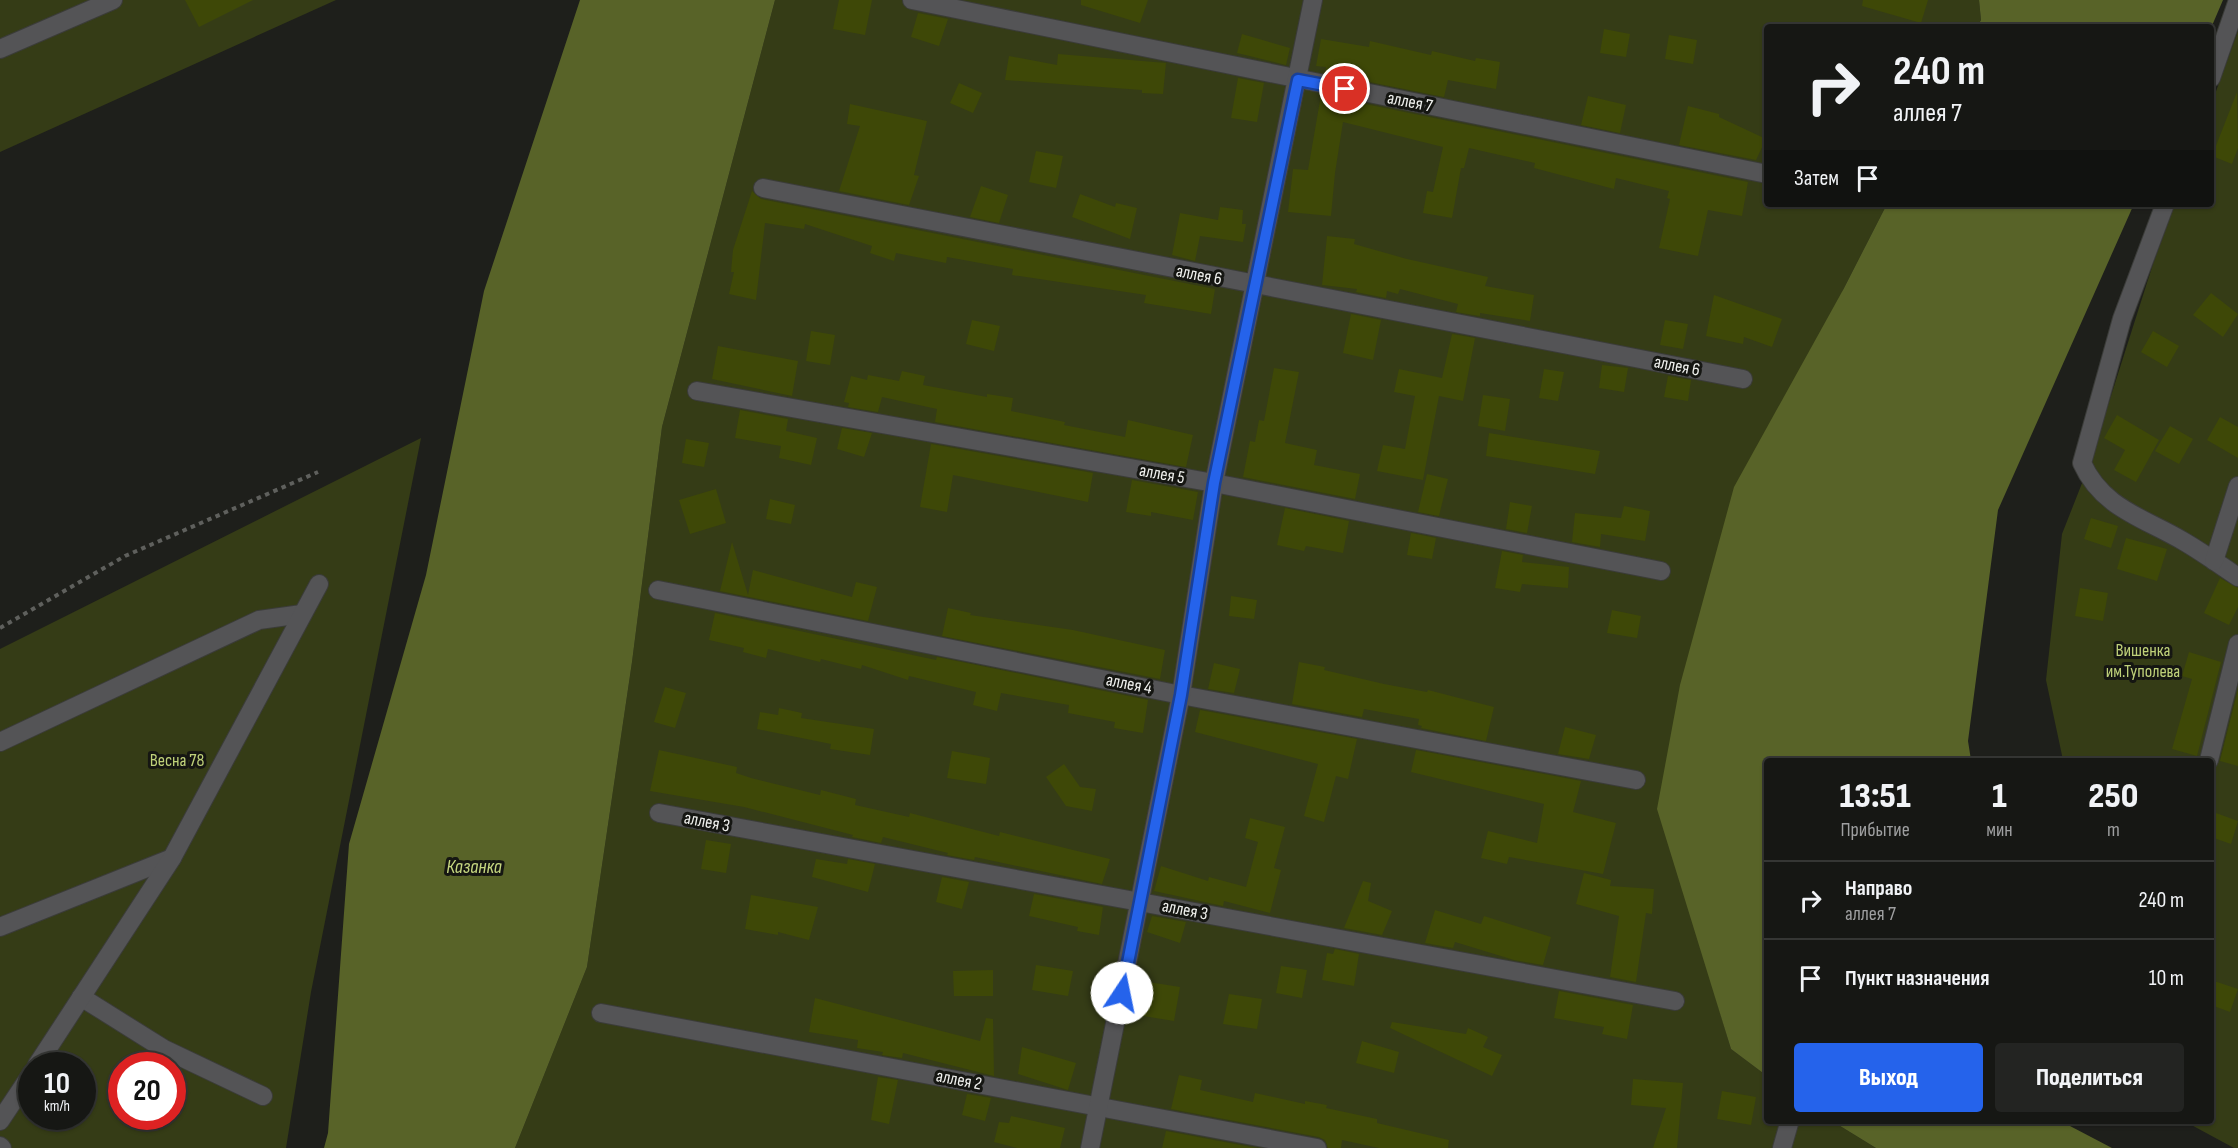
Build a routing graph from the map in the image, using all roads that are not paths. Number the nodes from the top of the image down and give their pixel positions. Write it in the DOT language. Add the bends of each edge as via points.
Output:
graph roads {
  1 [pos="113,0"];
  2 [pos="912,0"];
  3 [pos="1312,0"];
  4 [pos="2238,0"];
  5 [pos="0,49"];
  6 [pos="2214,69"];
  7 [pos="1298,80"];
  8 [pos="1764,173"];
  9 [pos="763,188"];
  10 [pos="2164,207"];
  11 [pos="1254,285"];
  12 [pos="1743,379"];
  13 [pos="697,391"];
  14 [pos="1214,483"];
  15 [pos="2238,486"];
  16 [pos="2214,561"];
  17 [pos="1661,571"];
  18 [pos="2238,577"];
  19 [pos="319,584"];
  20 [pos="658,590"];
  21 [pos="302,615"];
  22 [pos="2238,644"];
  23 [pos="1181,695"];
  24 [pos="0,742"];
  25 [pos="2210,758"];
  26 [pos="1636,780"];
  27 [pos="659,813"];
  28 [pos="172,858"];
  29 [pos="1140,902"];
  30 [pos="0,927"];
  31 [pos="81,997"];
  32 [pos="1675,1001"];
  33 [pos="601,1012"];
  34 [pos="45,1052"];
  35 [pos="18,1094"];
  36 [pos="263,1096"];
  37 [pos="1099,1106"];
  38 [pos="0,1121"];
  39 [pos="1789,1124"];
  40 [pos="1089,1148"];
  41 [pos="1317,1148"];
  42 [pos="1782,1148"];
  1 -- 5 [label="lane"];
  2 -- 7 [label="lane, аллея 7"];
  3 -- 7 [label="lane"];
  4 -- 6 [label="lane"];
  7 -- 8 [label="lane, аллея 7"];
  7 -- 11 [label="lane"];
  9 -- 11 [label="lane, аллея 6"];
  10 -- 16 [label="lane" via="2122,319 2082,463 2090,483 2130,515 2183,540"];
  11 -- 12 [label="lane, аллея 6"];
  11 -- 14 [label="lane"];
  13 -- 14 [label="lane, аллея 5"];
  14 -- 17 [label="lane, аллея 5"];
  14 -- 23 [label="lane"];
  15 -- 16 [label="lane"];
  16 -- 18 [label="lane"];
  19 -- 21 [label="lane"];
  20 -- 23 [label="lane, аллея 4"];
  21 -- 24 [label="lane" via="259,620"];
  21 -- 28 [label="lane"];
  22 -- 25 [label="lane"];
  23 -- 26 [label="lane, аллея 4"];
  23 -- 29 [label="lane"];
  27 -- 29 [label="lane, аллея 3"];
  28 -- 30 [label="lane"];
  28 -- 31 [label="lane"];
  29 -- 32 [label="lane, аллея 3"];
  29 -- 37 [label="lane"];
  31 -- 34 [label="lane"];
  31 -- 36 [label="lane" via="164,1049"];
  33 -- 37 [label="lane, аллея 2"];
  35 -- 38 [label="lane"];
  37 -- 40 [label="lane"];
  37 -- 41 [label="lane, аллея 2"];
  39 -- 42 [label="lane"];
}
